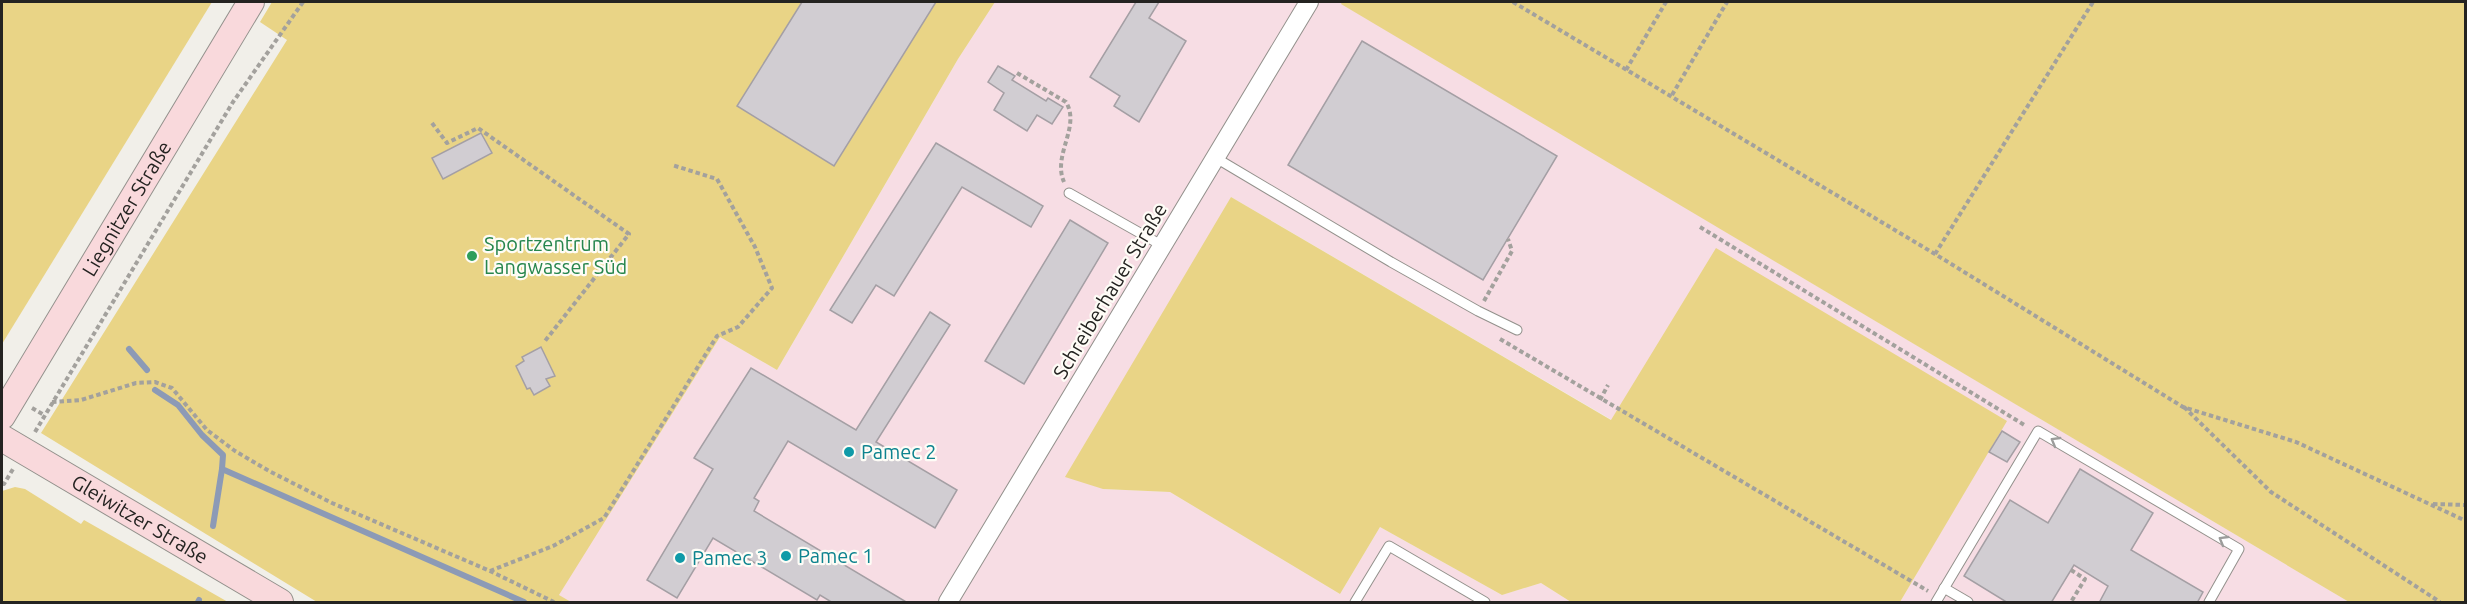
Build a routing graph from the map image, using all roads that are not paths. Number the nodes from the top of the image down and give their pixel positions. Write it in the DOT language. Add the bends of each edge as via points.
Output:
graph roads {
  1 [pos="251,2"];
  2 [pos="1309,2"];
  3 [pos="1216,158"];
  4 [pos="1069,194"];
  5 [pos="1163,246"];
  6 [pos="1517,330"];
  7 [pos="2,416"];
  8 [pos="2,438"];
  9 [pos="1944,588"];
  10 [pos="1937,600"];
  11 [pos="280,603"];
  12 [pos="948,603"];
  13 [pos="1355,603"];
  14 [pos="1485,603"];
  15 [pos="1968,603"];
  16 [pos="2209,603"];
  1 -- 7 [label="main road, Liegnitzer Straße"];
  2 -- 3 [label="street, Schreiberhauer Straße"];
  3 -- 5 [label="street, Schreiberhauer Straße"];
  3 -- 6 [label="lane"];
  4 -- 5 [label="lane"];
  5 -- 12 [label="street, Schreiberhauer Straße"];
  8 -- 11 [label="main road, Gleiwitzer Straße"];
  9 -- 10 [label="lane"];
  9 -- 15 [label="lane"];
  16 -- 9 [label="lane, one-way" via="2239,549 2038,431"];
  13 -- 14 [label="lane" via="1389,546"];
}
